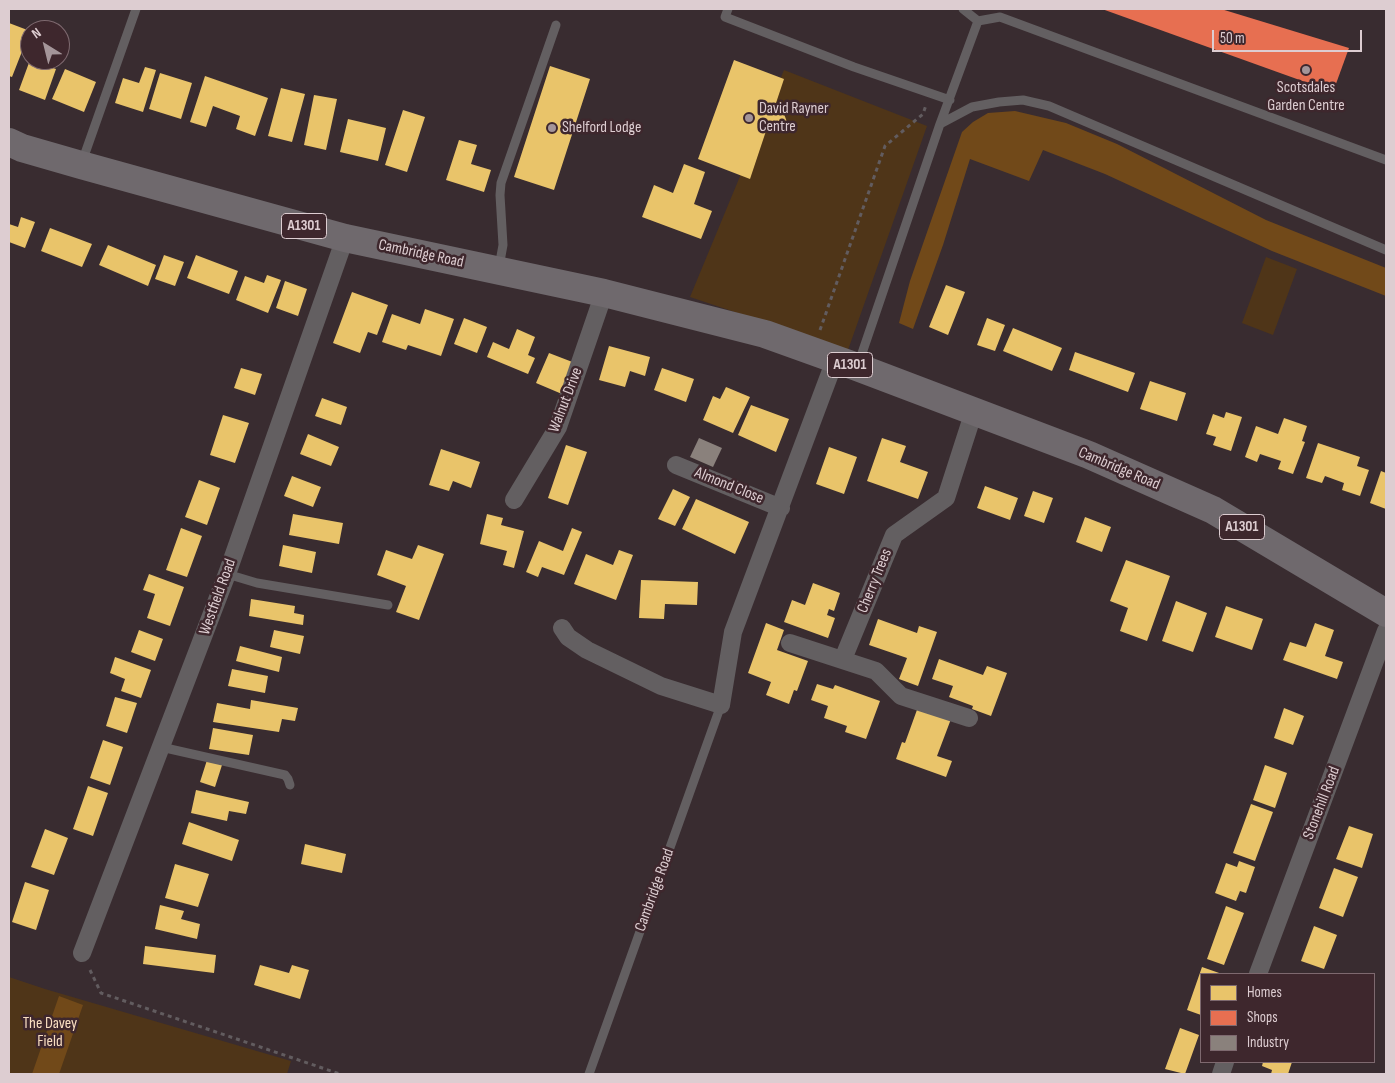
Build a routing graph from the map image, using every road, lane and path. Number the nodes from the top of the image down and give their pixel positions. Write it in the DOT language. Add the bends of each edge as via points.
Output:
graph roads {
  1 [pos="136,9"];
  2 [pos="728,9"];
  3 [pos="963,9"];
  4 [pos="978,21"];
  5 [pos="556,25"];
  6 [pos="931,93"];
  7 [pos="950,100"];
  8 [pos="940,124"];
  9 [pos="9,142"];
  10 [pos="1386,160"];
  11 [pos="81,165"];
  12 [pos="345,238"];
  13 [pos="1386,250"];
  14 [pos="498,270"];
  15 [pos="604,293"];
  16 [pos="835,359"];
  17 [pos="974,411"];
  18 [pos="676,465"];
  19 [pos="514,500"];
  20 [pos="781,508"];
  21 [pos="227,574"];
  22 [pos="388,605"];
  23 [pos="1386,613"];
  24 [pos="562,628"];
  25 [pos="1386,631"];
  26 [pos="790,643"];
  27 [pos="843,659"];
  28 [pos="721,705"];
  29 [pos="969,718"];
  30 [pos="161,747"];
  31 [pos="290,785"];
  32 [pos="82,953"];
  33 [pos="1258,973"];
  34 [pos="340,1074"];
  35 [pos="589,1074"];
  1 -- 11 [label="lane"];
  2 -- 6 [label="lane" via="725,17"];
  3 -- 4 [label="lane"];
  4 -- 7 [label="lane"];
  4 -- 10 [label="lane" via="1000,17"];
  5 -- 14 [label="lane" via="501,184 503,245"];
  6 -- 7 [label="lane"];
  6 -- 16 [label="path" via="923,114 885,146"];
  7 -- 8 [label="lane"];
  8 -- 13 [label="lane" via="972,107 999,102 1023,100 1049,106"];
  8 -- 16 [label="lane"];
  9 -- 11 [label="main road, Cambridge Road / A1301"];
  11 -- 12 [label="main road, Cambridge Road / A1301"];
  12 -- 14 [label="main road, Cambridge Road / A1301"];
  12 -- 21 [label="street, Westfield Road"];
  14 -- 15 [label="main road, Cambridge Road / A1301"];
  15 -- 16 [label="main road, Cambridge Road / A1301" via="765,334"];
  15 -- 19 [label="street, Walnut Drive" via="558,427"];
  16 -- 17 [label="main road, Cambridge Road / A1301"];
  16 -- 20 [label="street, Cambridge Road"];
  17 -- 23 [label="main road, Cambridge Road / A1301" via="1089,455 1213,510"];
  17 -- 27 [label="street, Cherry Trees" via="946,498 894,535"];
  18 -- 20 [label="street, Almond Close"];
  20 -- 28 [label="street, Cambridge Road" via="733,632"];
  21 -- 22 [label="lane" via="257,583"];
  21 -- 30 [label="street, Westfield Road"];
  24 -- 28 [label="street" via="568,637 587,650 661,686"];
  25 -- 33 [label="street, Stonehill Road"];
  26 -- 27 [label="street"];
  27 -- 29 [label="street" via="876,671 901,696"];
  28 -- 35 [label="lane, Cambridge Road"];
  30 -- 31 [label="lane" via="285,775"];
  30 -- 32 [label="street, Westfield Road"];
  32 -- 34 [label="path" via="101,993"];
}
